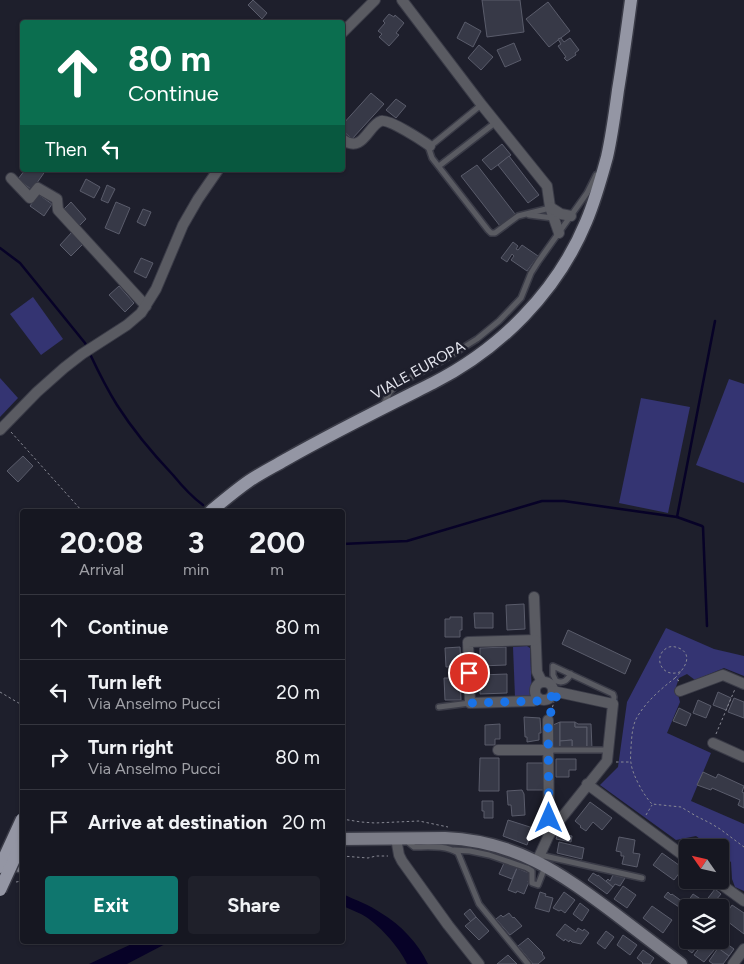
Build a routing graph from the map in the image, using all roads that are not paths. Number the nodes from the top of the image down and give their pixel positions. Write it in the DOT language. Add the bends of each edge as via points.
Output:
graph roads {
  1 [pos="375,0"];
  2 [pos="402,0"];
  3 [pos="631,0"];
  4 [pos="345,30"];
  5 [pos="482,104"];
  6 [pos="496,122"];
  7 [pos="345,140"];
  8 [pos="430,146"];
  9 [pos="607,155"];
  10 [pos="439,166"];
  11 [pos="217,172"];
  12 [pos="11,178"];
  13 [pos="550,208"];
  14 [pos="521,215"];
  15 [pos="571,216"];
  16 [pos="554,218"];
  17 [pos="559,233"];
  18 [pos="146,306"];
  19 [pos="381,409"];
  20 [pos="3,428"];
  21 [pos="284,461"];
  22 [pos="213,509"];
  23 [pos="226,509"];
  24 [pos="534,597"];
  25 [pos="535,640"];
  26 [pos="571,674"];
  27 [pos="542,682"];
  28 [pos="741,683"];
  29 [pos="556,691"];
  30 [pos="680,691"];
  31 [pos="539,699"];
  32 [pos="470,703"];
  33 [pos="613,704"];
  34 [pos="439,707"];
  35 [pos="548,720"];
  36 [pos="713,743"];
  37 [pos="498,750"];
  38 [pos="549,750"];
  39 [pos="607,756"];
  40 [pos="744,757"];
  41 [pos="587,784"];
  42 [pos="20,823"];
  43 [pos="549,835"];
  44 [pos="346,838"];
  45 [pos="402,838"];
  46 [pos="20,847"];
  47 [pos="454,850"];
  48 [pos="679,852"];
  49 [pos="540,861"];
  50 [pos="0,867"];
  51 [pos="642,878"];
  52 [pos="5,886"];
  53 [pos="728,889"];
  54 [pos="744,901"];
  55 [pos="744,949"];
  56 [pos="479,964"];
  57 [pos="528,964"];
  58 [pos="681,964"];
  59 [pos="733,964"];
  1 -- 4 [label="street"];
  2 -- 5 [label="street"];
  3 -- 9 [label="main road, VIALE EUROPA"];
  5 -- 6 [label="street"];
  5 -- 8 [label="lane"];
  6 -- 10 [label="lane"];
  6 -- 13 [label="street" via="547,186"];
  7 -- 8 [label="street" via="350,143 362,140 383,120"];
  8 -- 10 [label="lane" via="430,155"];
  9 -- 15 [label="lane"];
  9 -- 19 [label="main road, VIALE EUROPA" via="593,205 576,244 550,286 530,310 500,339 469,362"];
  10 -- 14 [label="lane" via="491,233"];
  11 -- 18 [label="street" via="183,225"];
  12 -- 18 [label="street" via="30,198 38,188 57,199 58,210"];
  13 -- 14 [label="lane"];
  13 -- 15 [label="street"];
  13 -- 16 [label="street"];
  14 -- 16 [label="lane"];
  15 -- 17 [label="lane"];
  16 -- 17 [label="street"];
  17 -- 19 [label="lane" via="534,269 520,298 504,315 477,339 397,385"];
  18 -- 20 [label="street" via="127,325 64,368"];
  19 -- 21 [label="main road, VIALE EUROPA"];
  21 -- 22 [label="main road, VIALE EUROPA" via="249,481"];
  21 -- 23 [label="main road, VIALE EUROPA"];
  24 -- 25 [label="street"];
  25 -- 27 [label="street" via="537,672"];
  25 -- 32 [label="street" via="468,642"];
  26 -- 33 [label="lane" via="613,694"];
  27 -- 29 [label="street" via="547,682"];
  27 -- 31 [label="street" via="536,688"];
  28 -- 30 [label="street" via="723,675"];
  29 -- 31 [label="street" via="549,699"];
  29 -- 33 [label="street"];
  31 -- 32 [label="street"];
  32 -- 34 [label="lane"];
  33 -- 39 [label="street"];
  35 -- 38 [label="street"];
  36 -- 40 [label="street"];
  37 -- 38 [label="street"];
  38 -- 39 [label="lane"];
  38 -- 43 [label="street"];
  39 -- 41 [label="street"];
  41 -- 43 [label="street"];
  41 -- 48 [label="street"];
  42 -- 50 [label="main road, bridge"];
  43 -- 49 [label="street"];
  44 -- 45 [label="street"];
  45 -- 47 [label="lane" via="414,847"];
  45 -- 49 [label="street" via="467,840"];
  45 -- 56 [label="street" via="399,855"];
  46 -- 52 [label="main road, bridge"];
  47 -- 49 [label="lane" via="470,850 527,868 532,871 532,883 538,885"];
  47 -- 57 [label="lane" via="479,904"];
  49 -- 51 [label="lane"];
  49 -- 58 [label="street"];
  53 -- 54 [label="street"];
  55 -- 59 [label="street"];
}
